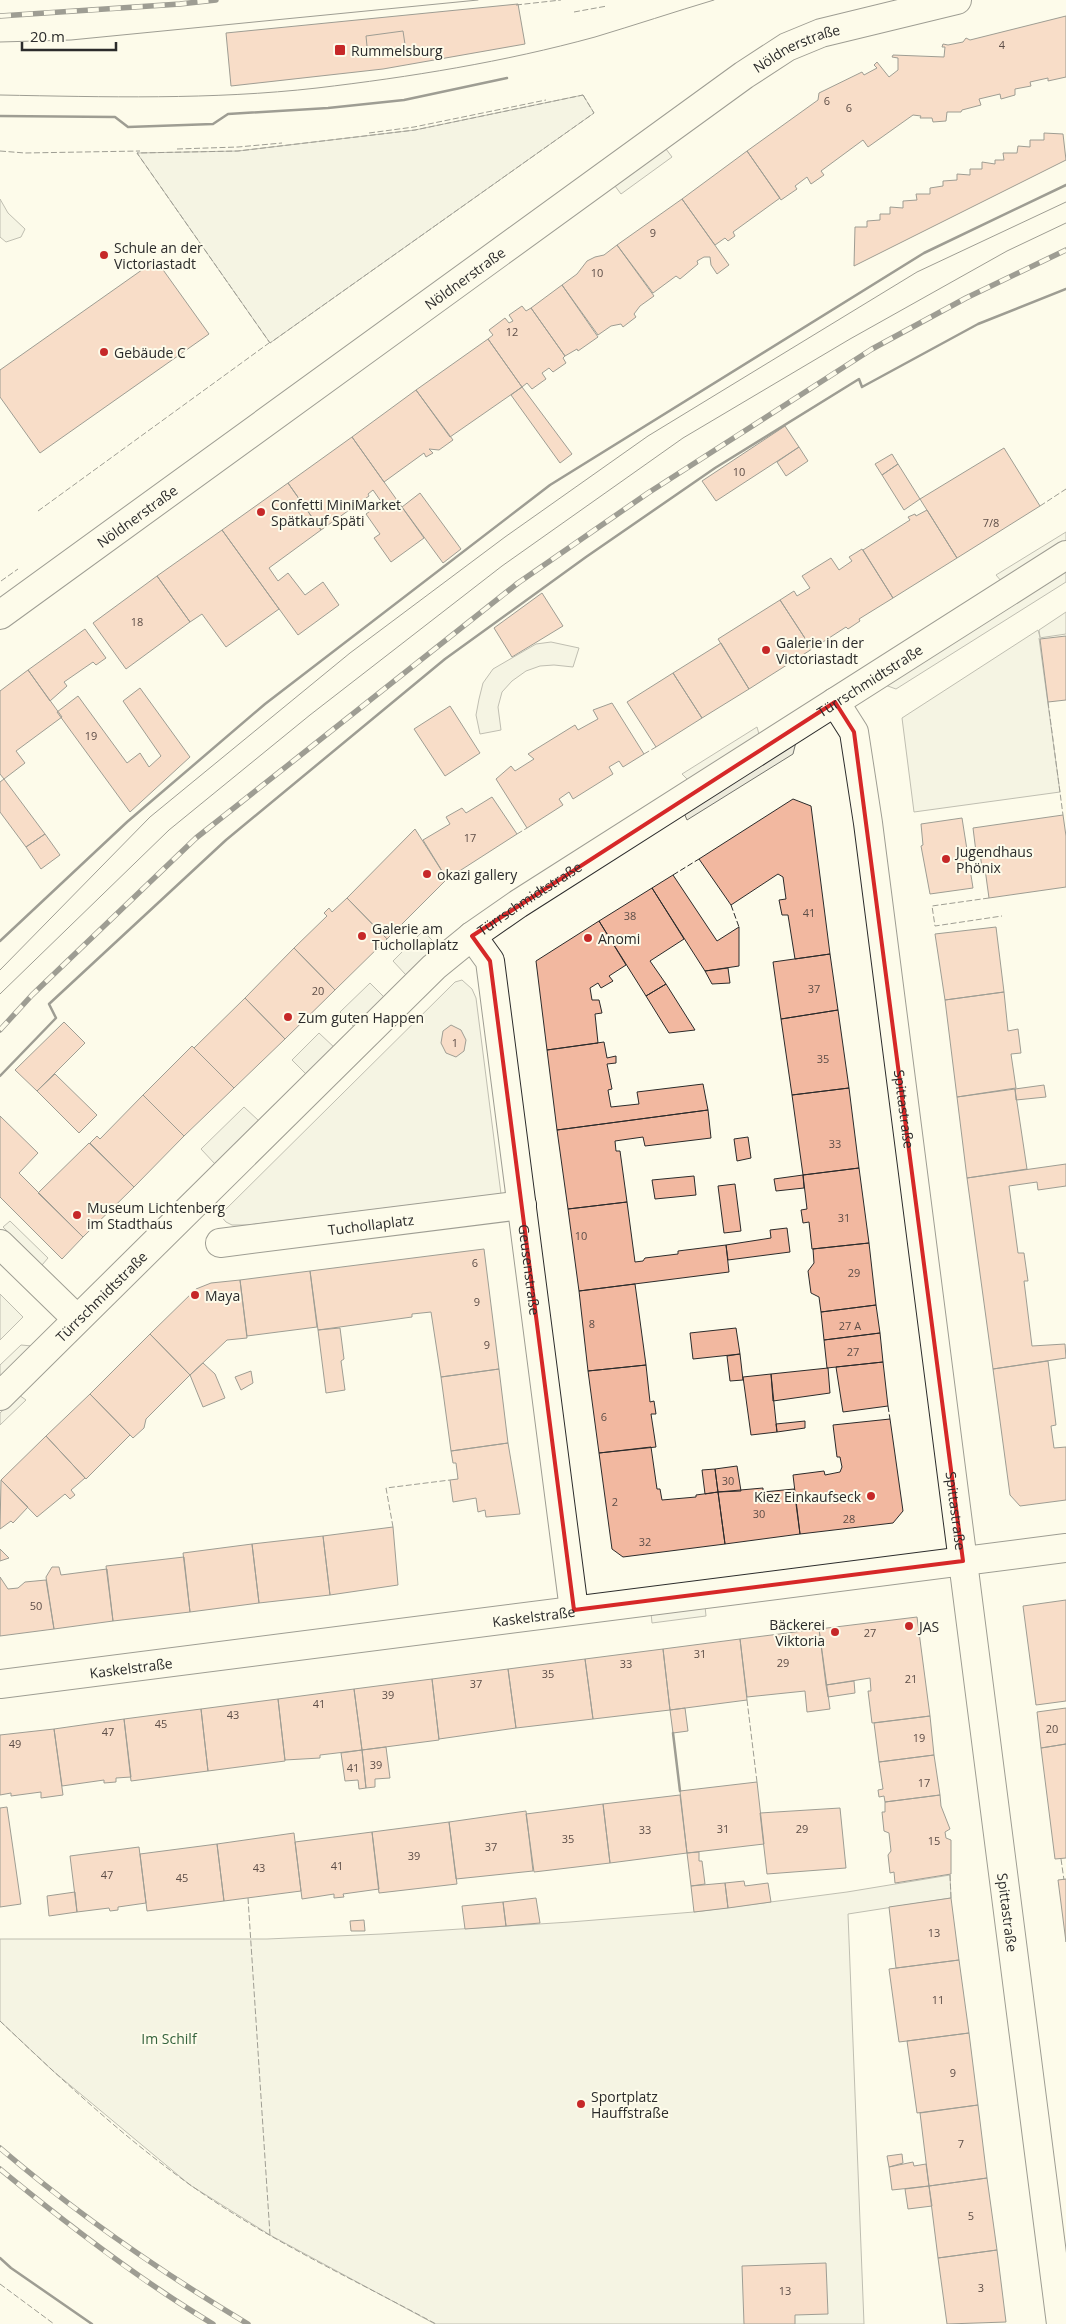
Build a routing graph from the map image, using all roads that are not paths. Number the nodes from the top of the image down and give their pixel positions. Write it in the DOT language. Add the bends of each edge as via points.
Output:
graph roads {
  1 [pos="957,0"];
  2 [pos="1066,555"];
  3 [pos="0,615"];
  4 [pos="835,702"];
  5 [pos="472,936"];
  6 [pos="522,1205"];
  7 [pos="220,1243"];
  8 [pos="0,1244"];
  9 [pos="77,1319"];
  10 [pos="0,1396"];
  11 [pos="1066,1548"];
  12 [pos="963,1561"];
  13 [pos="574,1610"];
  14 [pos="0,1684"];
  15 [pos="1062,2324"];
  1 -- 3 [label="street, Nöldnerstraße" via="820,33 787,47"];
  2 -- 4 [label="street, Türrschmidtstraße"];
  4 -- 5 [label="street, Türrschmidtstraße"];
  4 -- 12 [label="street, Spittastraße" via="854,732 856,741"];
  5 -- 6 [label="street, Geusenstraße" via="490,962"];
  5 -- 9 [label="street, Türrschmidtstraße" via="434,967"];
  6 -- 7 [label="street, Tuchollaplatz"];
  6 -- 13 [label="street, Geusenstraße"];
  8 -- 9 [label="street"];
  9 -- 10 [label="street, Türrschmidtstraße"];
  11 -- 12 [label="street, Kaskelstraße"];
  12 -- 13 [label="street, Kaskelstraße"];
  12 -- 15 [label="street, Spittastraße"];
  13 -- 14 [label="street, Kaskelstraße"];
}
